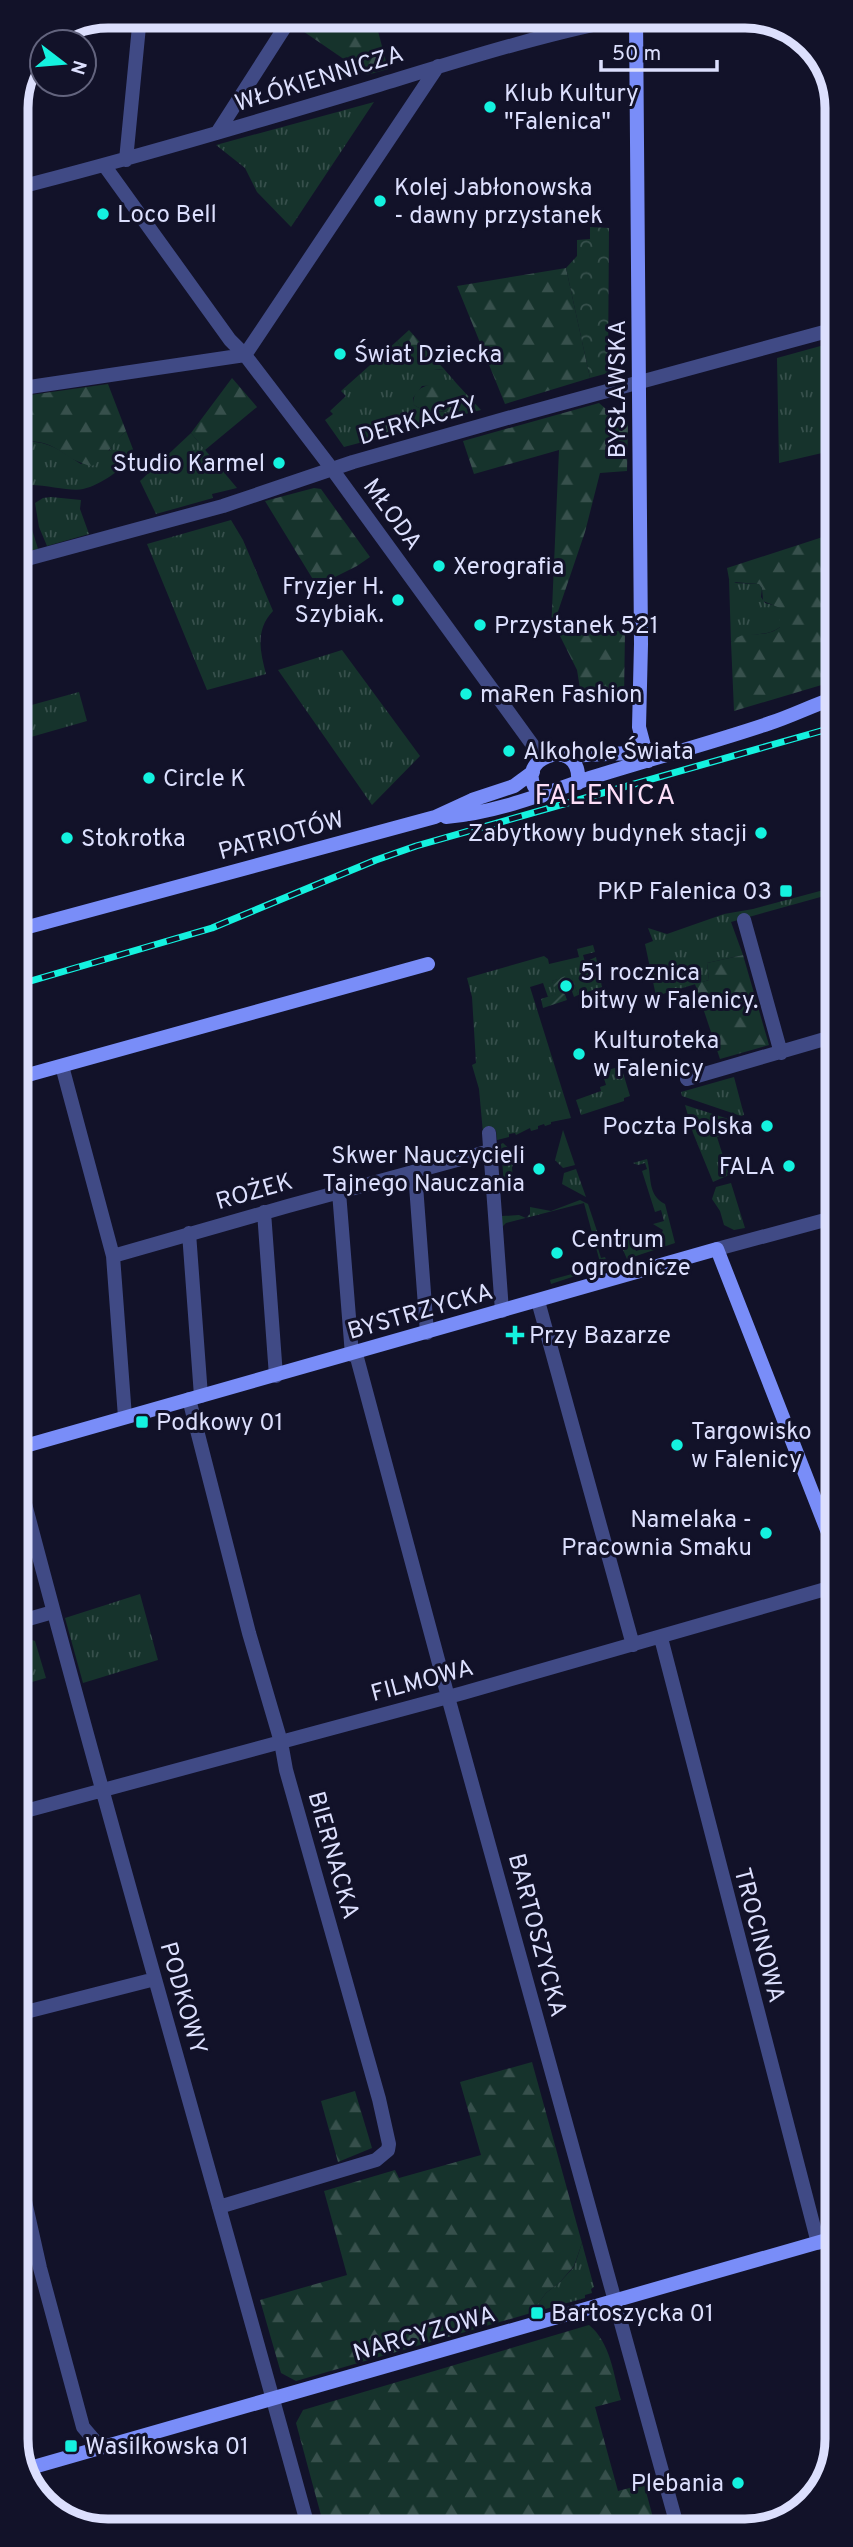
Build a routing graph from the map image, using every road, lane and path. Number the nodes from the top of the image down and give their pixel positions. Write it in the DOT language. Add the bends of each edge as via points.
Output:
graph roads {
  1 [pos="139,28"];
  2 [pos="284,28"];
  3 [pos="579,28"];
  4 [pos="636,28"];
  5 [pos="438,66"];
  6 [pos="218,133"];
  7 [pos="126,160"];
  8 [pos="104,165"];
  9 [pos="28,185"];
  10 [pos="825,332"];
  11 [pos="245,355"];
  12 [pos="639,383"];
  13 [pos="28,387"];
  14 [pos="332,469"];
  15 [pos="28,559"];
  16 [pos="825,701"];
  17 [pos="565,756"];
  18 [pos="645,756"];
  19 [pos="542,758"];
  20 [pos="533,772"];
  21 [pos="578,783"];
  22 [pos="541,796"];
  23 [pos="435,817"];
  24 [pos="744,920"];
  25 [pos="28,927"];
  26 [pos="428,964"];
  27 [pos="825,1039"];
  28 [pos="781,1053"];
  29 [pos="62,1066"];
  30 [pos="28,1075"];
  31 [pos="687,1079"];
  32 [pos="489,1133"];
  33 [pos="490,1151"];
  34 [pos="415,1172"];
  35 [pos="339,1192"];
  36 [pos="264,1212"];
  37 [pos="825,1220"];
  38 [pos="189,1233"];
  39 [pos="717,1250"];
  40 [pos="113,1256"];
  41 [pos="538,1301"];
  42 [pos="502,1311"];
  43 [pos="427,1333"];
  44 [pos="354,1354"];
  45 [pos="276,1376"];
  46 [pos="195,1397"];
  47 [pos="125,1417"];
  48 [pos="28,1445"];
  49 [pos="28,1516"];
  50 [pos="825,1525"];
  51 [pos="825,1589"];
  52 [pos="53,1612"];
  53 [pos="28,1619"];
  54 [pos="661,1638"];
  55 [pos="633,1645"];
  56 [pos="448,1697"];
  57 [pos="281,1742"];
  58 [pos="103,1791"];
  59 [pos="28,1810"];
  60 [pos="155,1979"];
  61 [pos="28,2011"];
  62 [pos="219,2207"];
  63 [pos="28,2215"];
  64 [pos="825,2241"];
  65 [pos="818,2243"];
  66 [pos="615,2300"];
  67 [pos="273,2399"];
  68 [pos="97,2449"];
  69 [pos="33,2467"];
  70 [pos="306,2519"];
  71 [pos="675,2519"];
  1 -- 7 [label="street"];
  2 -- 6 [label="street"];
  3 -- 5 [label="street, WŁÓKIENNICZA"];
  4 -- 12 [label="street, BYSŁAWSKA"];
  5 -- 6 [label="street, WŁÓKIENNICZA"];
  5 -- 11 [label="street"];
  6 -- 7 [label="street, WŁÓKIENNICZA"];
  7 -- 8 [label="street, WŁÓKIENNICZA"];
  8 -- 9 [label="street, WŁÓKIENNICZA"];
  8 -- 11 [label="street, MŁODA"];
  10 -- 12 [label="street, DERKACZY"];
  11 -- 13 [label="street"];
  11 -- 14 [label="street, MŁODA"];
  12 -- 14 [label="street, DERKACZY"];
  12 -- 18 [label="street, BYSŁAWSKA" via="639,727"];
  14 -- 15 [label="street, DERKACZY" via="223,506"];
  14 -- 19 [label="street, MŁODA"];
  16 -- 18 [label="street" via="773,722 671,753"];
  17 -- 18 [label="street"];
  17 -- 19 [label="street"];
  17 -- 21 [label="street" via="576,766"];
  18 -- 21 [label="street"];
  19 -- 20 [label="street"];
  20 -- 22 [label="street"];
  20 -- 23 [label="street, PATRIOTÓW" via="514,786"];
  21 -- 22 [label="street"];
  22 -- 23 [label="street, PATRIOTÓW" via="480,813"];
  23 -- 25 [label="street, PATRIOTÓW"];
  24 -- 28 [label="street"];
  26 -- 29 [label="street"];
  27 -- 28 [label="street"];
  28 -- 31 [label="street"];
  29 -- 30 [label="street"];
  29 -- 40 [label="street"];
  32 -- 33 [label="street"];
  33 -- 34 [label="street, ROŻEK"];
  33 -- 42 [label="street"];
  34 -- 35 [label="street, ROŻEK"];
  34 -- 43 [label="street"];
  35 -- 36 [label="street, ROŻEK"];
  35 -- 44 [label="street, BARTOSZYCKA"];
  36 -- 38 [label="street, ROŻEK"];
  36 -- 45 [label="street"];
  37 -- 39 [label="street, BYSTRZYCKA"];
  38 -- 40 [label="street, ROŻEK"];
  38 -- 46 [label="street, BIERNACKA"];
  39 -- 41 [label="street, BYSTRZYCKA"];
  39 -- 50 [label="street"];
  40 -- 47 [label="street"];
  41 -- 42 [label="street, BYSTRZYCKA"];
  41 -- 55 [label="street"];
  42 -- 43 [label="street, BYSTRZYCKA"];
  43 -- 44 [label="street, BYSTRZYCKA"];
  44 -- 45 [label="street, BYSTRZYCKA"];
  44 -- 56 [label="street, BARTOSZYCKA"];
  45 -- 46 [label="street, BYSTRZYCKA"];
  46 -- 47 [label="street, BYSTRZYCKA"];
  46 -- 57 [label="street, BIERNACKA" via="249,1633"];
  47 -- 48 [label="street, BYSTRZYCKA"];
  49 -- 52 [label="street, PODKOWY"];
  51 -- 54 [label="street, FILMOWA"];
  52 -- 53 [label="street"];
  52 -- 58 [label="street, PODKOWY"];
  54 -- 55 [label="street, FILMOWA"];
  54 -- 65 [label="street, TROCINOWA"];
  55 -- 56 [label="street, FILMOWA"];
  56 -- 57 [label="street, FILMOWA"];
  56 -- 66 [label="street, BARTOSZYCKA"];
  57 -- 58 [label="street, FILMOWA"];
  57 -- 62 [label="street, BIERNACKA" via="379,2099 388,2150 376,2160"];
  58 -- 59 [label="street, FILMOWA"];
  58 -- 60 [label="street, PODKOWY"];
  60 -- 61 [label="street"];
  60 -- 62 [label="street, PODKOWY"];
  62 -- 67 [label="street, PODKOWY"];
  63 -- 68 [label="street" via="83,2427"];
  64 -- 65 [label="street, NARCYZOWA"];
  65 -- 66 [label="street, NARCYZOWA"];
  66 -- 67 [label="street, NARCYZOWA"];
  66 -- 71 [label="street, BARTOSZYCKA"];
  67 -- 68 [label="street, NARCYZOWA"];
  67 -- 70 [label="street, PODKOWY"];
  68 -- 69 [label="street, NARCYZOWA"];
}
